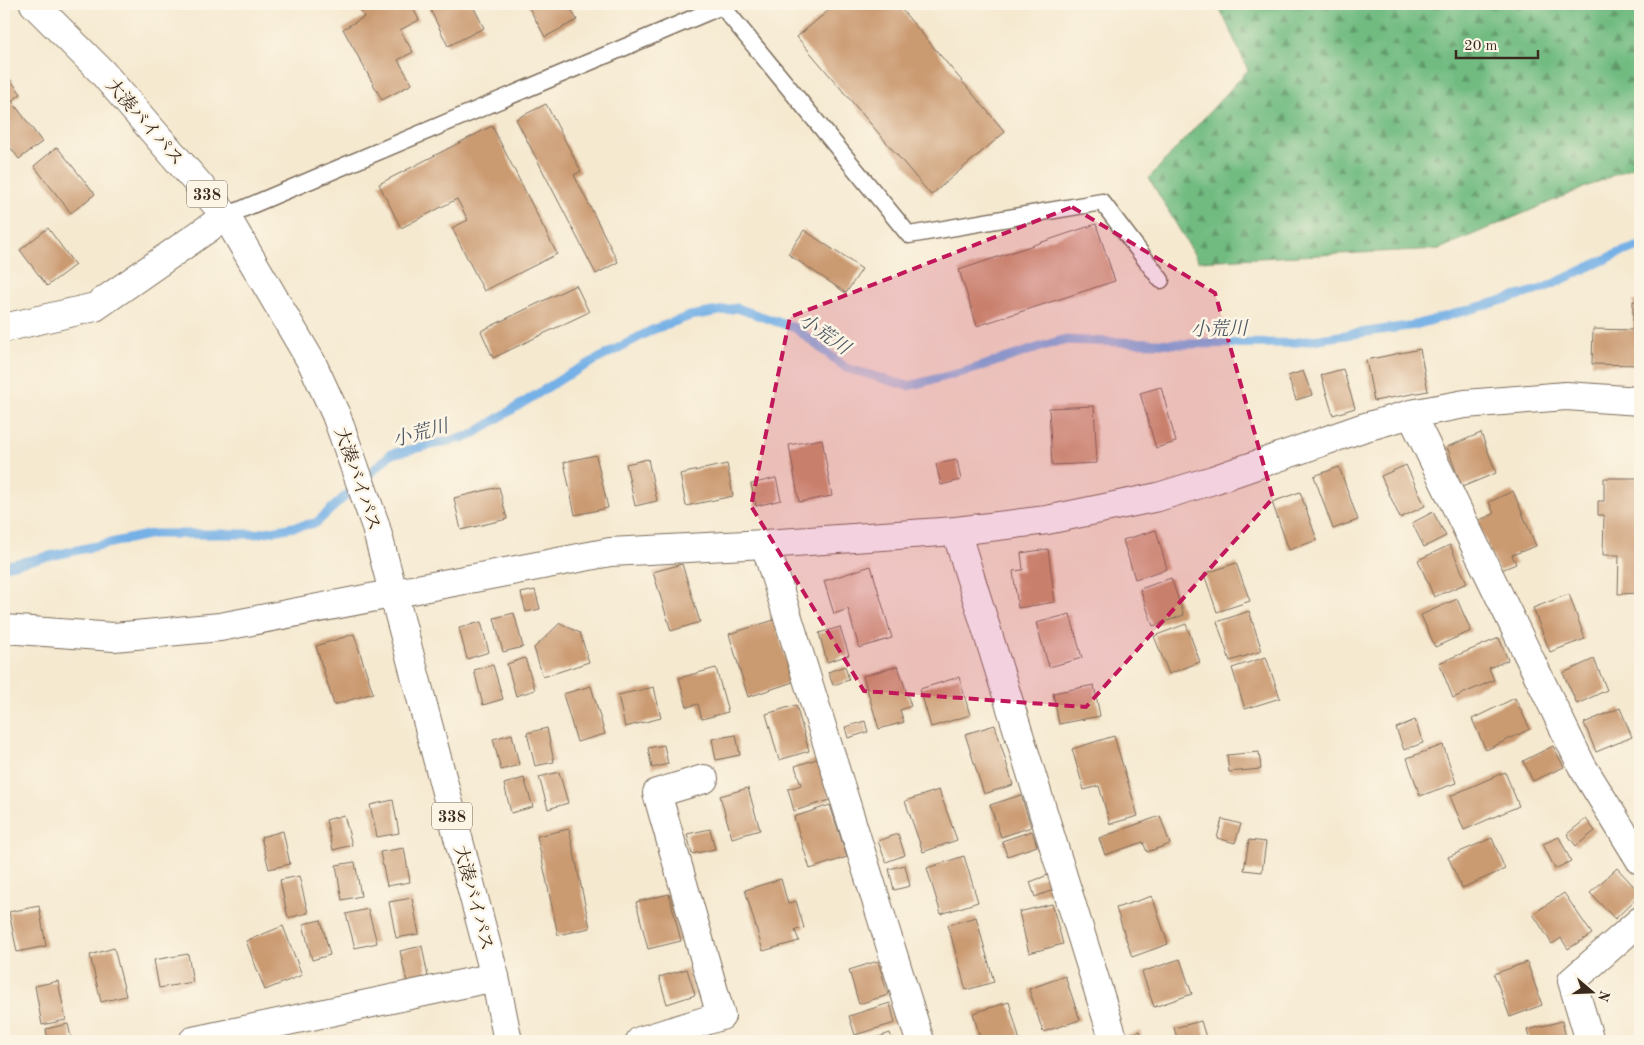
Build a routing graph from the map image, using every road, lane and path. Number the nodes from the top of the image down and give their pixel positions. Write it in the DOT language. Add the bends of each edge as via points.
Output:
graph roads {
  1 [pos="34,4"];
  2 [pos="226,216"];
  3 [pos="1161,280"];
  4 [pos="9,319"];
  5 [pos="1640,402"];
  6 [pos="1411,414"];
  7 [pos="956,530"];
  8 [pos="765,544"];
  9 [pos="393,593"];
  10 [pos="4,629"];
  11 [pos="704,780"];
  12 [pos="1640,860"];
  13 [pos="1640,920"];
  14 [pos="495,977"];
  15 [pos="193,1041"];
  16 [pos="508,1041"];
  17 [pos="640,1041"];
  18 [pos="920,1041"];
  19 [pos="1114,1041"];
  20 [pos="1590,1041"];
  1 -- 2 [label="main road, 大湊バイパス / 338" via="102,72"];
  2 -- 3 [label="lane" via="722,6 909,235 1102,202"];
  2 -- 4 [label="main road" via="95,307"];
  2 -- 9 [label="main road, 大湊バイパス / 338" via="312,363 336,415 375,524"];
  5 -- 6 [label="main road" via="1566,396 1465,404"];
  6 -- 7 [label="main road" via="1158,497 1047,520"];
  6 -- 12 [label="main road" via="1582,766"];
  7 -- 8 [label="main road"];
  7 -- 19 [label="main road"];
  8 -- 9 [label="main road" via="610,552"];
  8 -- 18 [label="main road"];
  9 -- 10 [label="main road" via="220,627 114,637"];
  9 -- 14 [label="main road, 大湊バイパス / 338"];
  11 -- 17 [label="main road" via="657,793 721,1016"];
  13 -- 20 [label="main road" via="1572,981"];
  14 -- 15 [label="main road"];
  14 -- 16 [label="main road, 大湊バイパス / 338"];
}
